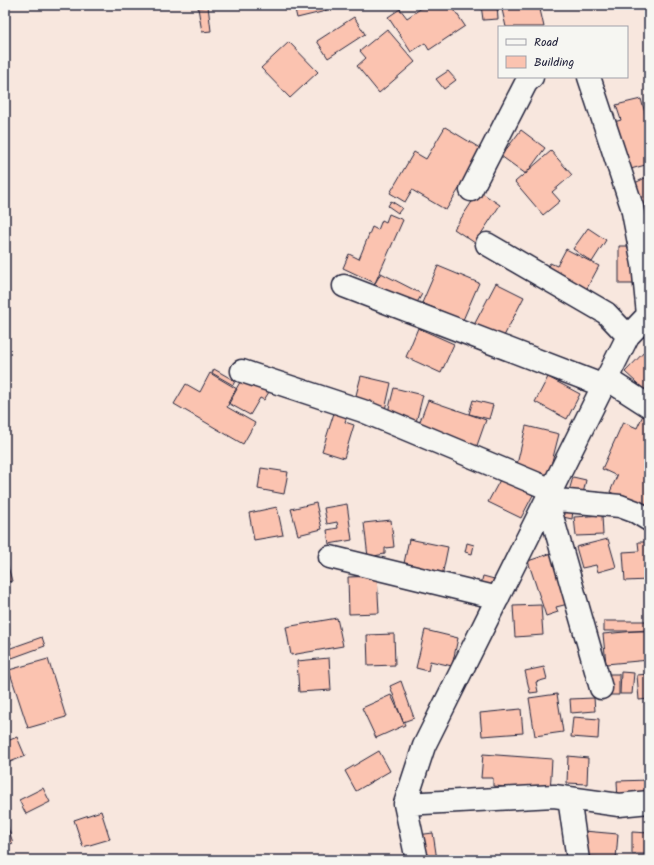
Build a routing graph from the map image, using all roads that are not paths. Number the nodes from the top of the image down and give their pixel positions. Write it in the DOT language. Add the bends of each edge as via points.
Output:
graph roads {
  1 [pos="531,78"];
  2 [pos="589,78"];
  3 [pos="471,190"];
  4 [pos="487,244"];
  5 [pos="344,286"];
  6 [pos="648,314"];
  7 [pos="628,336"];
  8 [pos="242,371"];
  9 [pos="606,382"];
  10 [pos="649,406"];
  11 [pos="550,495"];
  12 [pos="649,520"];
  13 [pos="330,557"];
  14 [pos="498,598"];
  15 [pos="601,688"];
  16 [pos="569,798"];
  17 [pos="649,802"];
  18 [pos="405,804"];
  19 [pos="417,860"];
  20 [pos="578,860"];
  1 -- 3 [label="street" via="526,82"];
  2 -- 6 [label="street" via="632,208 643,264"];
  4 -- 7 [label="street" via="606,312"];
  5 -- 9 [label="street"];
  6 -- 7 [label="street"];
  7 -- 9 [label="street"];
  8 -- 11 [label="street" via="363,411"];
  9 -- 10 [label="street"];
  9 -- 11 [label="street"];
  11 -- 12 [label="street" via="620,506"];
  11 -- 14 [label="street"];
  11 -- 15 [label="street"];
  13 -- 14 [label="street"];
  14 -- 18 [label="street" via="424,746"];
  16 -- 17 [label="street" via="619,805"];
  16 -- 18 [label="street" via="554,796"];
  16 -- 20 [label="street"];
  18 -- 19 [label="street"];
}
